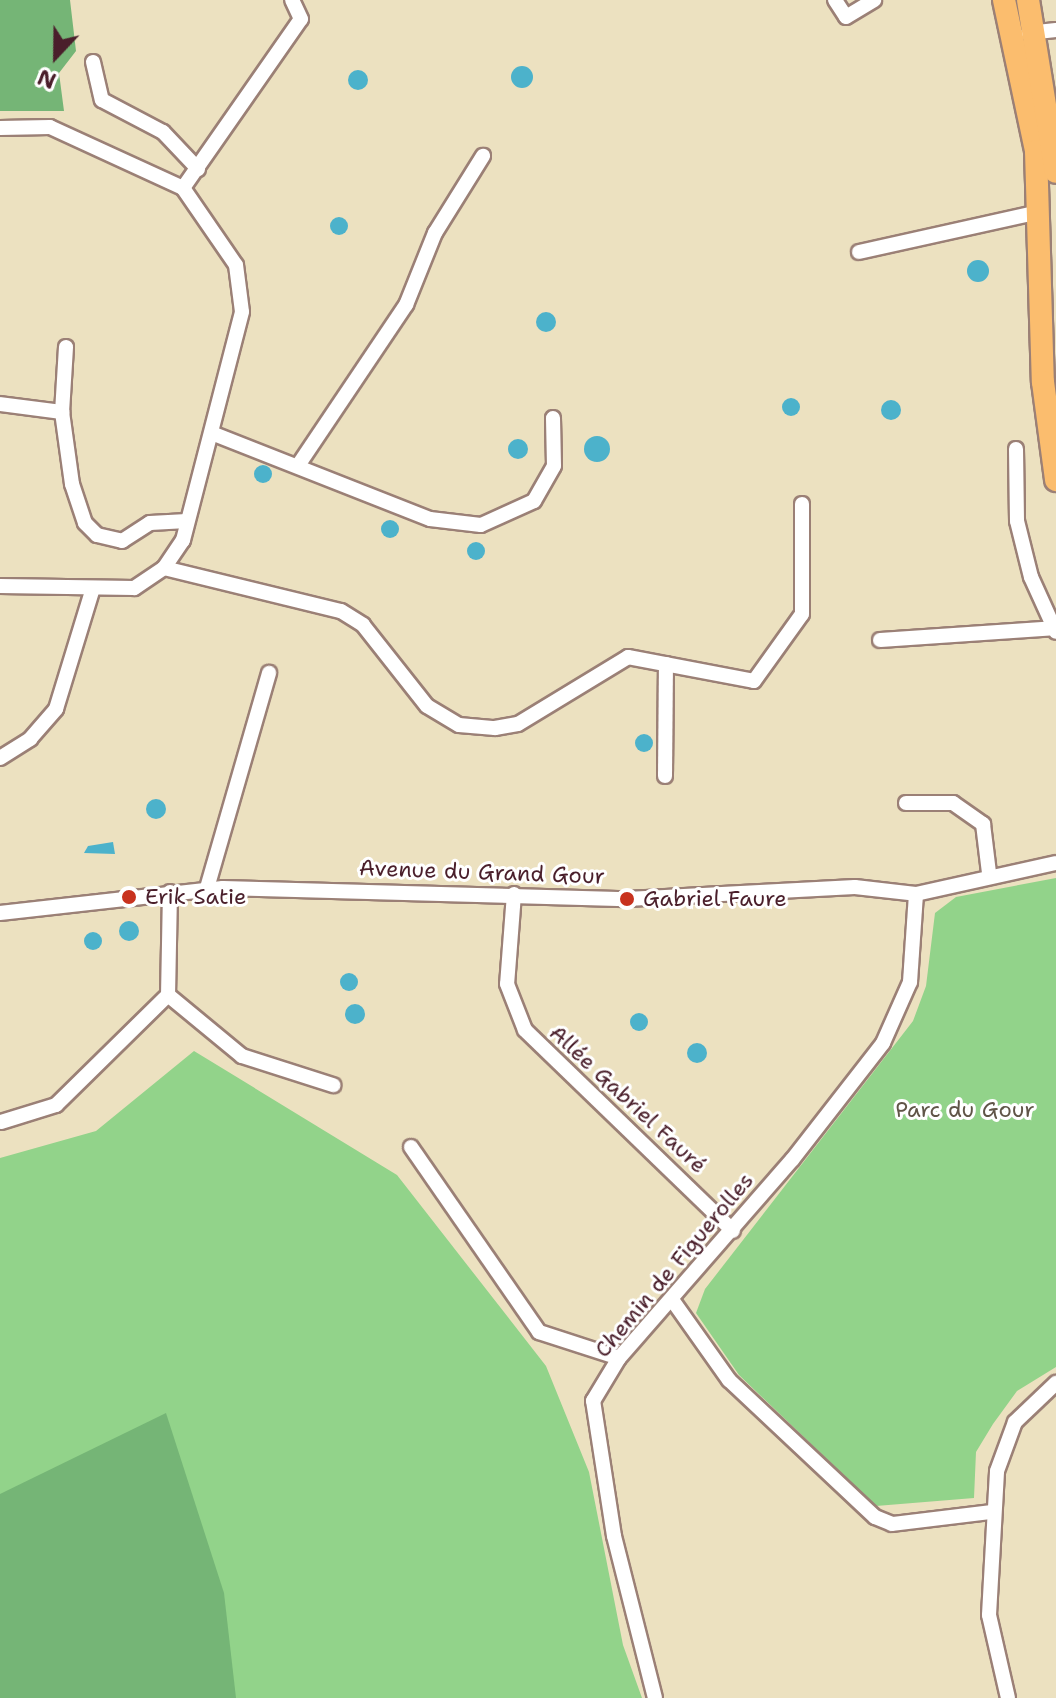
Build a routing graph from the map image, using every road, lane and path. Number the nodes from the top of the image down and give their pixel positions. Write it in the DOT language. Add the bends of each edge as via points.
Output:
graph roads {
  1 [pos="292,0"];
  2 [pos="835,0"];
  3 [pos="874,0"];
  4 [pos="1004,0"];
  5 [pos="1028,0"];
  6 [pos="1036,33"];
  7 [pos="93,62"];
  8 [pos="1054,110"];
  9 [pos="0,128"];
  10 [pos="483,156"];
  11 [pos="198,169"];
  12 [pos="1056,172"];
  13 [pos="183,188"];
  14 [pos="1040,212"];
  15 [pos="859,252"];
  16 [pos="66,347"];
  17 [pos="0,404"];
  18 [pos="62,412"];
  19 [pos="553,418"];
  20 [pos="214,434"];
  21 [pos="1016,449"];
  22 [pos="299,464"];
  23 [pos="1056,480"];
  24 [pos="802,504"];
  25 [pos="187,521"];
  26 [pos="164,568"];
  27 [pos="0,586"];
  28 [pos="92,591"];
  29 [pos="1055,630"];
  30 [pos="880,640"];
  31 [pos="666,664"];
  32 [pos="269,673"];
  33 [pos="0,758"];
  34 [pos="665,776"];
  35 [pos="906,803"];
  36 [pos="1056,863"];
  37 [pos="989,873"];
  38 [pos="207,888"];
  39 [pos="170,892"];
  40 [pos="514,894"];
  41 [pos="916,894"];
  42 [pos="0,913"];
  43 [pos="168,995"];
  44 [pos="333,1085"];
  45 [pos="1,1122"];
  46 [pos="411,1147"];
  47 [pos="733,1231"];
  48 [pos="673,1301"];
  49 [pos="619,1358"];
  50 [pos="1056,1383"];
  51 [pos="991,1512"];
  52 [pos="655,1698"];
  53 [pos="1008,1698"];
  1 -- 11 [label="street" via="301,19"];
  2 -- 3 [label="street" via="846,17"];
  4 -- 6 [label="main road"];
  5 -- 6 [label="main road"];
  6 -- 8 [label="main road"];
  6 -- 14 [label="main road"];
  7 -- 11 [label="street" via="102,100 163,132"];
  8 -- 12 [label="main road"];
  9 -- 13 [label="street" via="50,127"];
  10 -- 22 [label="street" via="435,233 406,305"];
  11 -- 13 [label="street"];
  13 -- 20 [label="street" via="224,241 242,293"];
  14 -- 15 [label="street"];
  14 -- 23 [label="main road" via="1043,382"];
  16 -- 18 [label="street"];
  17 -- 18 [label="street"];
  18 -- 25 [label="street" via="72,484 97,535 122,541 150,523"];
  19 -- 22 [label="street" via="554,466 534,501 481,525 430,519"];
  20 -- 22 [label="street"];
  20 -- 25 [label="street"];
  21 -- 29 [label="street" via="1017,521"];
  24 -- 31 [label="street" via="802,614 770,666 754,681"];
  25 -- 26 [label="street"];
  26 -- 28 [label="street" via="134,588"];
  26 -- 31 [label="street" via="341,611 363,625 427,706 475,729 518,724 628,657"];
  27 -- 28 [label="street"];
  28 -- 33 [label="street" via="56,709 30,739"];
  29 -- 30 [label="street"];
  31 -- 34 [label="street"];
  32 -- 38 [label="street"];
  35 -- 37 [label="street" via="953,803 983,824"];
  36 -- 37 [label="street, Avenue du Grand Gour"];
  37 -- 41 [label="street, Avenue du Grand Gour"];
  38 -- 39 [label="street, Avenue du Grand Gour"];
  38 -- 40 [label="street, Avenue du Grand Gour"];
  39 -- 42 [label="street, Avenue du Grand Gour"];
  39 -- 43 [label="street"];
  40 -- 41 [label="street, Avenue du Grand Gour" via="627,899 855,887"];
  40 -- 47 [label="street, Allée Gabriel Fauré" via="507,984 525,1030"];
  41 -- 47 [label="street, Chemin de Figuerolles" via="910,982 900,1014"];
  43 -- 44 [label="street" via="242,1056"];
  43 -- 45 [label="street" via="56,1105"];
  46 -- 49 [label="street" via="539,1332"];
  47 -- 48 [label="street, Chemin de Figuerolles"];
  48 -- 49 [label="street, Chemin de Figuerolles"];
  48 -- 51 [label="street" via="729,1380 875,1517 892,1524"];
  49 -- 52 [label="street, Chemin de Figuerolles" via="593,1401 614,1536"];
  50 -- 51 [label="street" via="1015,1422"];
  51 -- 53 [label="street" via="989,1615"];
}
